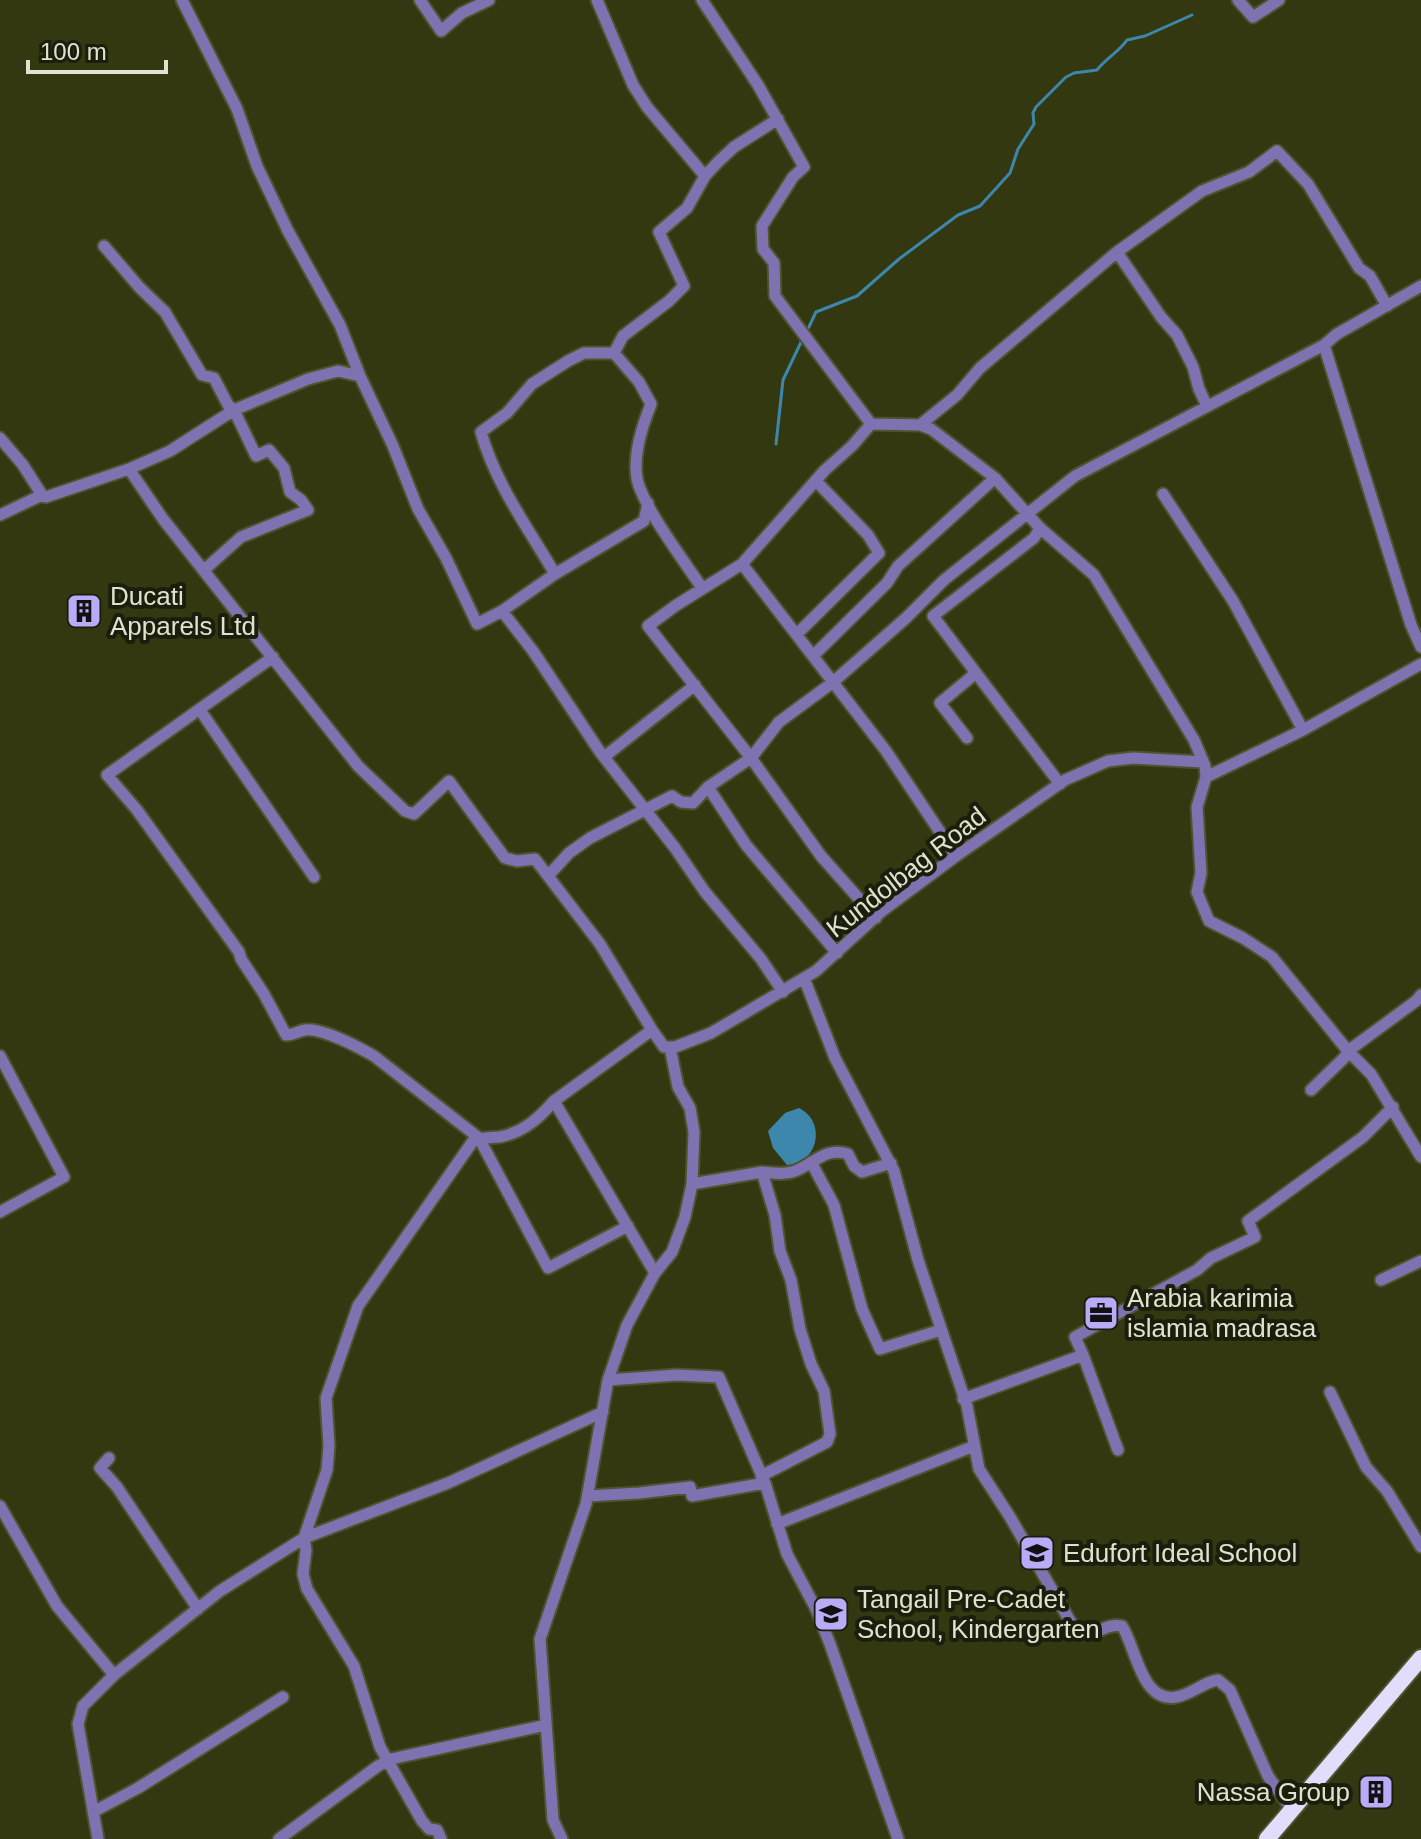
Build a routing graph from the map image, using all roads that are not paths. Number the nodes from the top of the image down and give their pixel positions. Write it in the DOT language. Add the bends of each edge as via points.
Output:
graph roads {
  1 [pos="182,0"];
  2 [pos="420,0"];
  3 [pos="489,0"];
  4 [pos="597,0"];
  5 [pos="702,0"];
  6 [pos="1238,0"];
  7 [pos="1279,0"];
  8 [pos="778,119"];
  9 [pos="705,176"];
  10 [pos="104,246"];
  11 [pos="1117,252"];
  12 [pos="1421,286"];
  13 [pos="1387,306"];
  14 [pos="1324,345"];
  15 [pos="614,353"];
  16 [pos="360,376"];
  17 [pos="1207,406"];
  18 [pos="234,410"];
  19 [pos="871,424"];
  20 [pos="920,425"];
  21 [pos="0,438"];
  22 [pos="129,469"];
  23 [pos="995,478"];
  24 [pos="816,481"];
  25 [pos="1163,494"];
  26 [pos="42,495"];
  27 [pos="648,503"];
  28 [pos="1027,511"];
  29 [pos="0,515"];
  30 [pos="1040,528"];
  31 [pos="742,564"];
  32 [pos="204,570"];
  33 [pos="555,574"];
  34 [pos="702,588"];
  35 [pos="502,611"];
  36 [pos="797,634"];
  37 [pos="1421,647"];
  38 [pos="813,656"];
  39 [pos="273,657"];
  40 [pos="1421,664"];
  41 [pos="976,673"];
  42 [pos="832,683"];
  43 [pos="695,685"];
  44 [pos="200,710"];
  45 [pos="1303,730"];
  46 [pos="967,738"];
  47 [pos="604,757"];
  48 [pos="751,758"];
  49 [pos="1203,762"];
  50 [pos="1206,777"];
  51 [pos="1060,784"];
  52 [pos="708,787"];
  53 [pos="646,811"];
  54 [pos="956,856"];
  55 [pos="548,876"];
  56 [pos="314,877"];
  57 [pos="876,918"];
  58 [pos="837,953"];
  59 [pos="804,978"];
  60 [pos="1421,985"];
  61 [pos="783,992"];
  62 [pos="1419,1000"];
  63 [pos="652,1030"];
  64 [pos="670,1047"];
  65 [pos="1348,1051"];
  66 [pos="0,1056"];
  67 [pos="1311,1090"];
  68 [pos="554,1101"];
  69 [pos="1393,1107"];
  70 [pos="479,1138"];
  71 [pos="1421,1157"];
  72 [pos="811,1162"];
  73 [pos="891,1163"];
  74 [pos="762,1172"];
  75 [pos="692,1184"];
  76 [pos="0,1212"];
  77 [pos="628,1226"];
  78 [pos="1421,1261"];
  79 [pos="655,1273"];
  80 [pos="1381,1280"];
  81 [pos="941,1330"];
  82 [pos="1083,1355"];
  83 [pos="608,1380"];
  84 [pos="1330,1392"];
  85 [pos="963,1399"];
  86 [pos="603,1412"];
  87 [pos="974,1446"];
  88 [pos="1118,1450"];
  89 [pos="109,1458"];
  90 [pos="763,1480"];
  91 [pos="588,1496"];
  92 [pos="0,1506"];
  93 [pos="777,1524"];
  94 [pos="304,1538"];
  95 [pos="1421,1547"];
  96 [pos="198,1609"];
  97 [pos="1421,1658"];
  98 [pos="114,1675"];
  99 [pos="283,1697"];
  100 [pos="546,1725"];
  101 [pos="388,1760"];
  102 [pos="1292,1810"];
  103 [pos="93,1812"];
  104 [pos="98,1839"];
  105 [pos="279,1839"];
  106 [pos="441,1839"];
  107 [pos="562,1839"];
  108 [pos="898,1839"];
  109 [pos="1267,1839"];
  1 -- 16 [label="street"];
  2 -- 3 [label="street" via="441,31"];
  4 -- 9 [label="street" via="633,85"];
  5 -- 8 [label="street"];
  6 -- 7 [label="street" via="1253,17"];
  8 -- 9 [label="street" via="734,147"];
  8 -- 19 [label="street" via="804,167 762,226 763,249 774,263 775,296"];
  9 -- 15 [label="street" via="687,208 659,232 684,286 623,336"];
  10 -- 18 [label="street" via="165,312 202,375 214,378"];
  11 -- 13 [label="street" via="1202,191 1249,172 1277,151 1308,184"];
  11 -- 17 [label="street" via="1177,335"];
  11 -- 20 [label="street"];
  12 -- 13 [label="street"];
  13 -- 14 [label="street"];
  14 -- 17 [label="street"];
  14 -- 37 [label="street"];
  15 -- 27 [label="street" via="651,404 637,463 637,479"];
  15 -- 33 [label="street" via="584,353 568,361 532,384 481,432 502,484"];
  16 -- 18 [label="street" via="338,371 320,375"];
  16 -- 35 [label="street" via="418,509 477,624"];
  17 -- 28 [label="street" via="1075,476"];
  18 -- 22 [label="street" via="170,451"];
  18 -- 32 [label="street" via="256,456 269,450 284,468 290,492 308,510 241,537"];
  19 -- 20 [label="street"];
  19 -- 24 [label="street"];
  20 -- 23 [label="street"];
  21 -- 26 [label="street"];
  22 -- 26 [label="street"];
  22 -- 32 [label="street"];
  23 -- 28 [label="street"];
  23 -- 38 [label="street" via="898,566"];
  24 -- 31 [label="street"];
  24 -- 36 [label="street" via="879,553"];
  25 -- 45 [label="street" via="1233,601"];
  26 -- 29 [label="street"];
  27 -- 33 [label="street" via="644,521"];
  27 -- 34 [label="street"];
  28 -- 30 [label="street"];
  28 -- 42 [label="street"];
  30 -- 41 [label="street" via="933,616"];
  30 -- 49 [label="street" via="1094,575"];
  31 -- 34 [label="street"];
  31 -- 36 [label="street"];
  32 -- 39 [label="street"];
  33 -- 35 [label="street"];
  34 -- 43 [label="street" via="648,626"];
  35 -- 47 [label="street"];
  36 -- 38 [label="street"];
  38 -- 42 [label="street"];
  39 -- 44 [label="street"];
  39 -- 55 [label="street" via="358,766 405,811 414,814 449,781 505,858 535,859"];
  40 -- 45 [label="street"];
  41 -- 46 [label="street" via="940,703"];
  41 -- 51 [label="street"];
  42 -- 48 [label="street" via="779,722"];
  42 -- 54 [label="street" via="886,751"];
  43 -- 47 [label="street"];
  43 -- 48 [label="street"];
  44 -- 56 [label="street"];
  44 -- 70 [label="street" via="107,775 239,952 286,1035 305,1029 356,1045"];
  45 -- 50 [label="street"];
  47 -- 53 [label="street"];
  48 -- 52 [label="street"];
  48 -- 57 [label="street" via="821,856"];
  49 -- 50 [label="street"];
  49 -- 51 [label="street, Kundolbag Road" via="1108,761"];
  50 -- 65 [label="street" via="1197,807 1197,892 1209,921 1272,957"];
  51 -- 54 [label="street, Kundolbag Road"];
  52 -- 53 [label="street" via="693,803 672,796"];
  52 -- 58 [label="street" via="746,845"];
  53 -- 55 [label="street" via="590,838"];
  53 -- 61 [label="street"];
  54 -- 57 [label="street, Kundolbag Road"];
  55 -- 63 [label="street" via="600,944"];
  57 -- 58 [label="street, Kundolbag Road"];
  58 -- 59 [label="street, Kundolbag Road"];
  59 -- 61 [label="street, Kundolbag Road"];
  59 -- 73 [label="street" via="835,1058"];
  60 -- 62 [label="street"];
  61 -- 64 [label="street, Kundolbag Road" via="711,1033"];
  62 -- 65 [label="street"];
  63 -- 64 [label="street" via="664,1047"];
  63 -- 68 [label="street"];
  64 -- 75 [label="street" via="694,1132"];
  65 -- 67 [label="street"];
  65 -- 69 [label="street"];
  66 -- 76 [label="street" via="64,1177"];
  68 -- 70 [label="street" via="524,1128"];
  68 -- 77 [label="street"];
  69 -- 71 [label="street"];
  69 -- 82 [label="street" via="1363,1137 1248,1221 1255,1237 1075,1337"];
  70 -- 77 [label="street" via="548,1268"];
  70 -- 94 [label="street" via="358,1306 326,1398 327,1470"];
  72 -- 73 [label="street" via="839,1152 848,1154 862,1172"];
  72 -- 74 [label="street" via="792,1173"];
  72 -- 81 [label="street" via="834,1205 862,1309 880,1349"];
  73 -- 81 [label="street"];
  74 -- 75 [label="street"];
  74 -- 90 [label="street" via="800,1329 824,1391 830,1434 827,1442"];
  75 -- 79 [label="street" via="672,1252"];
  77 -- 79 [label="street"];
  78 -- 80 [label="street"];
  79 -- 83 [label="street" via="627,1325"];
  81 -- 85 [label="street"];
  82 -- 85 [label="street"];
  82 -- 88 [label="street"];
  83 -- 86 [label="street"];
  83 -- 90 [label="street" via="719,1377"];
  84 -- 95 [label="street" via="1366,1467"];
  85 -- 87 [label="street"];
  86 -- 91 [label="street"];
  86 -- 94 [label="street" via="448,1483"];
  87 -- 93 [label="street"];
  87 -- 102 [label="street" via="983,1478 1077,1633 1092,1635 1122,1626 1147,1681 1165,1697 1218,1680 1230,1690 1268,1776"];
  89 -- 96 [label="street" via="100,1468"];
  90 -- 91 [label="street" via="692,1496 690,1487"];
  90 -- 93 [label="street"];
  91 -- 100 [label="street" via="540,1639"];
  92 -- 98 [label="street" via="57,1606"];
  93 -- 108 [label="street" via="830,1644"];
  94 -- 96 [label="street"];
  94 -- 101 [label="street" via="307,1589 354,1666"];
  96 -- 98 [label="street"];
  97 -- 102 [label="highway"];
  98 -- 103 [label="street" via="83,1706 78,1724"];
  99 -- 103 [label="street"];
  100 -- 101 [label="street"];
  100 -- 107 [label="street" via="553,1820"];
  101 -- 105 [label="street"];
  101 -- 106 [label="street" via="422,1821"];
  102 -- 109 [label="highway"];
  103 -- 104 [label="street"];
}
